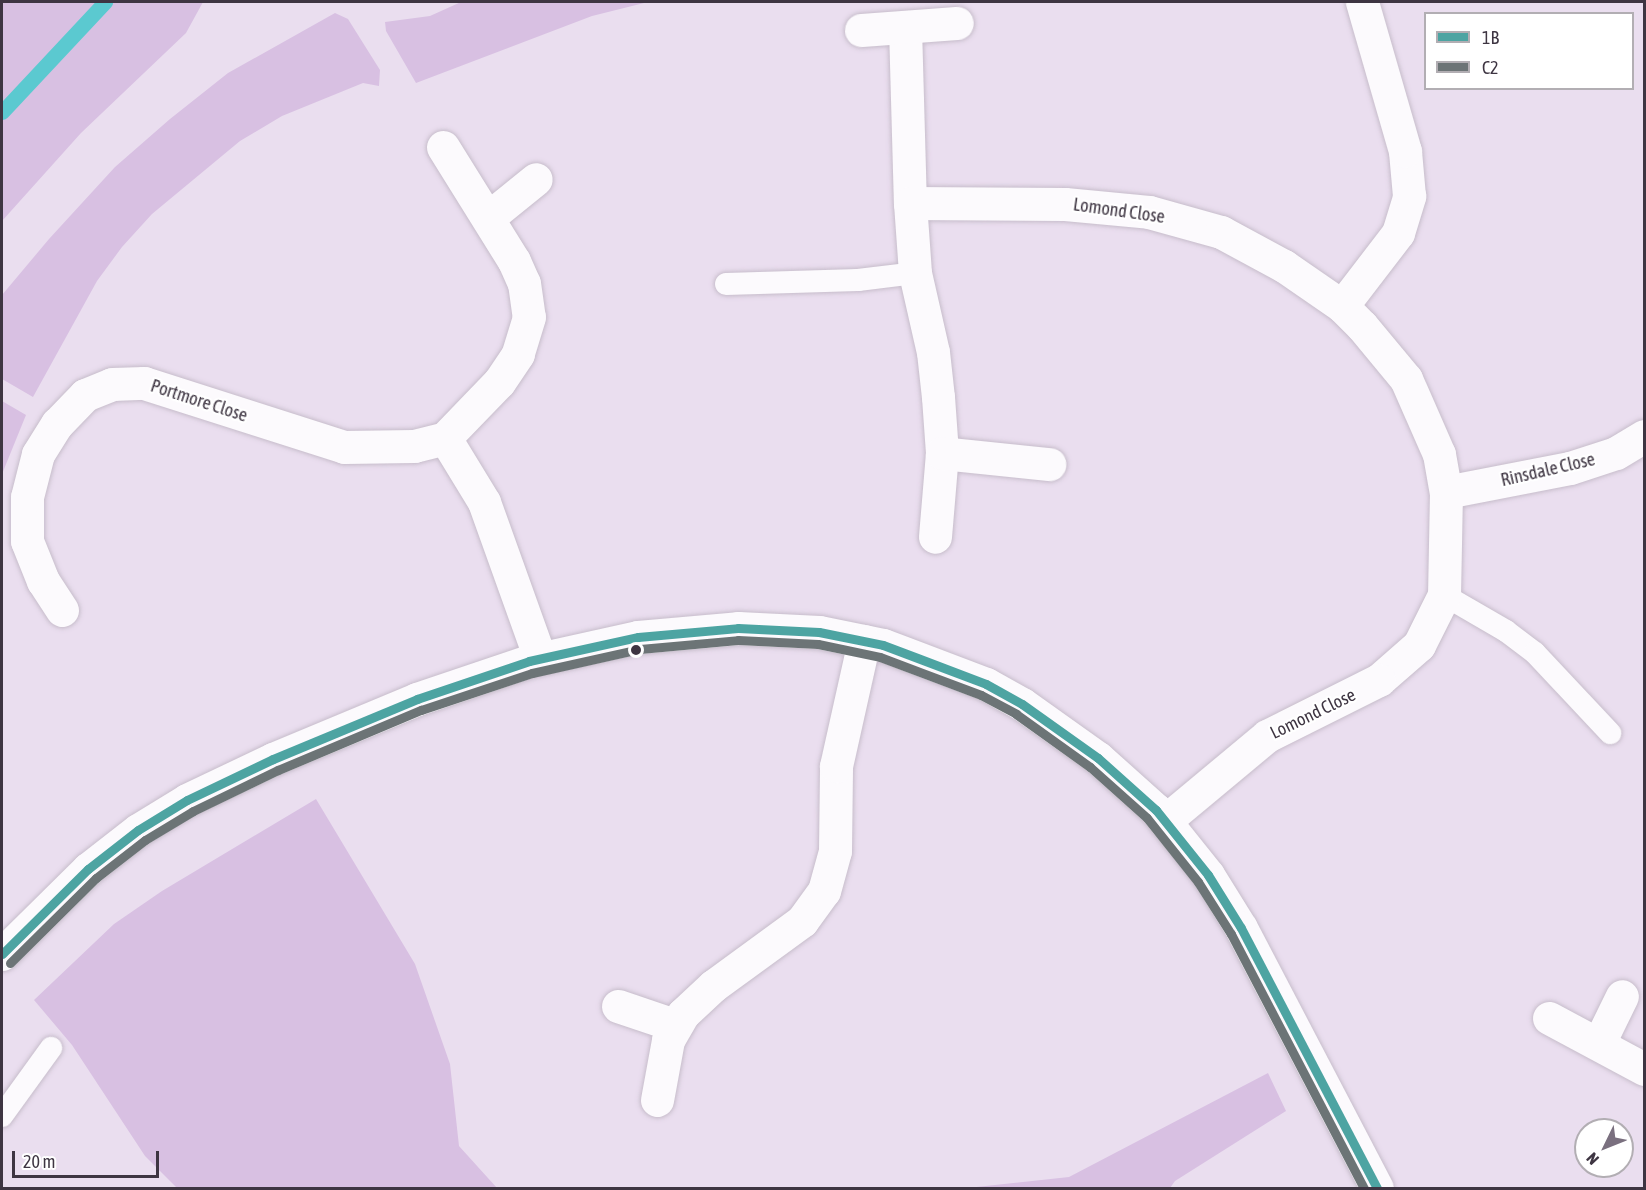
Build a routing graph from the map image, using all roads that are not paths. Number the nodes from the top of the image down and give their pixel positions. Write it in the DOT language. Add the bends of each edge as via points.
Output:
graph roads {
  1 [pos="1362,2"];
  2 [pos="957,23"];
  3 [pos="905,27"];
  4 [pos="861,30"];
  5 [pos="443,147"];
  6 [pos="536,179"];
  7 [pos="910,203"];
  8 [pos="489,218"];
  9 [pos="915,273"];
  10 [pos="726,284"];
  11 [pos="1342,306"];
  12 [pos="1644,436"];
  13 [pos="445,438"];
  14 [pos="942,453"];
  15 [pos="1049,464"];
  16 [pos="1446,492"];
  17 [pos="935,537"];
  18 [pos="1444,595"];
  19 [pos="62,610"];
  20 [pos="864,641"];
  21 [pos="540,658"];
  22 [pos="1610,733"];
  23 [pos="1165,821"];
  24 [pos="2,954"];
  25 [pos="1623,996"];
  26 [pos="618,1006"];
  27 [pos="1549,1018"];
  28 [pos="674,1025"];
  29 [pos="1599,1043"];
  30 [pos="51,1048"];
  31 [pos="1644,1069"];
  32 [pos="657,1100"];
  33 [pos="2,1116"];
  34 [pos="1377,1188"];
  1 -- 11 [label="street" via="1405,151 1409,196 1398,233"];
  2 -- 3 [label="street"];
  3 -- 4 [label="street"];
  3 -- 7 [label="street"];
  5 -- 8 [label="street"];
  6 -- 8 [label="street"];
  7 -- 9 [label="street"];
  7 -- 11 [label="street, Lomond Close" via="1065,204 1149,212 1221,232 1284,266"];
  8 -- 13 [label="street" via="524,283 529,317 518,354 499,382"];
  9 -- 10 [label="lane" via="858,280"];
  9 -- 14 [label="street" via="933,352"];
  11 -- 16 [label="street, Lomond Close" via="1388,355 1420,405 1439,454"];
  12 -- 16 [label="street, Rinsdale Close" via="1616,453 1570,468"];
  13 -- 19 [label="street, Portmore Close" via="414,446 344,447 304,437 167,388 126,382 98,388 73,405 50,433 38,454 27,497 27,541 43,581"];
  13 -- 21 [label="street" via="484,502"];
  14 -- 15 [label="street"];
  14 -- 17 [label="street"];
  16 -- 18 [label="street, Lomond Close"];
  18 -- 22 [label="lane" via="1535,653"];
  18 -- 23 [label="street, Lomond Close" via="1419,645 1399,665 1354,694 1295,719 1267,736"];
  20 -- 21 [label="street" via="819,632 738,628 638,637"];
  20 -- 23 [label="street" via="950,668 1022,704 1098,758"];
  20 -- 28 [label="street" via="836,766 835,851 824,891 802,921 694,1001"];
  21 -- 24 [label="street" via="417,699 187,800 138,830 88,869"];
  23 -- 34 [label="street" via="1208,875 1241,928"];
  25 -- 29 [label="street"];
  26 -- 28 [label="street"];
  27 -- 29 [label="street"];
  28 -- 32 [label="street"];
  29 -- 31 [label="street"];
  30 -- 33 [label="lane"];
}
